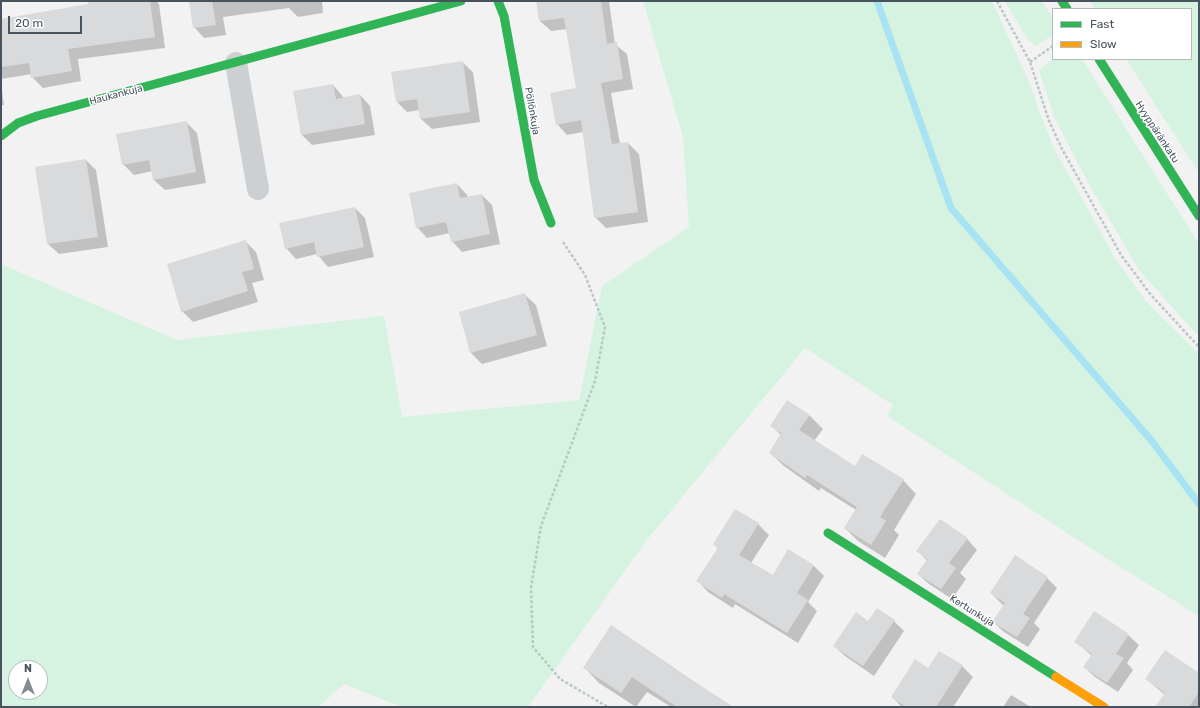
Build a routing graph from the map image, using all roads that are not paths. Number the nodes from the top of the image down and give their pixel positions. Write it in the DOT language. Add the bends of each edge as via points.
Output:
graph roads {
  1 [pos="461,1"];
  2 [pos="498,1"];
  3 [pos="1100,60"];
  4 [pos="236,63"];
  5 [pos="1,136"];
  6 [pos="258,189"];
  7 [pos="1199,216"];
  8 [pos="551,223"];
  9 [pos="828,533"];
  10 [pos="1104,707"];
  1 -- 4 [label="street, Haukankuja"];
  2 -- 8 [label="street, Pöllönkuja" via="504,16 534,180"];
  3 -- 7 [label="street, Hyyppäränkatu"];
  4 -- 5 [label="street, Haukankuja" via="37,116 18,123"];
  4 -- 6 [label="street"];
  9 -- 10 [label="street, Kertunkuja"];
}
